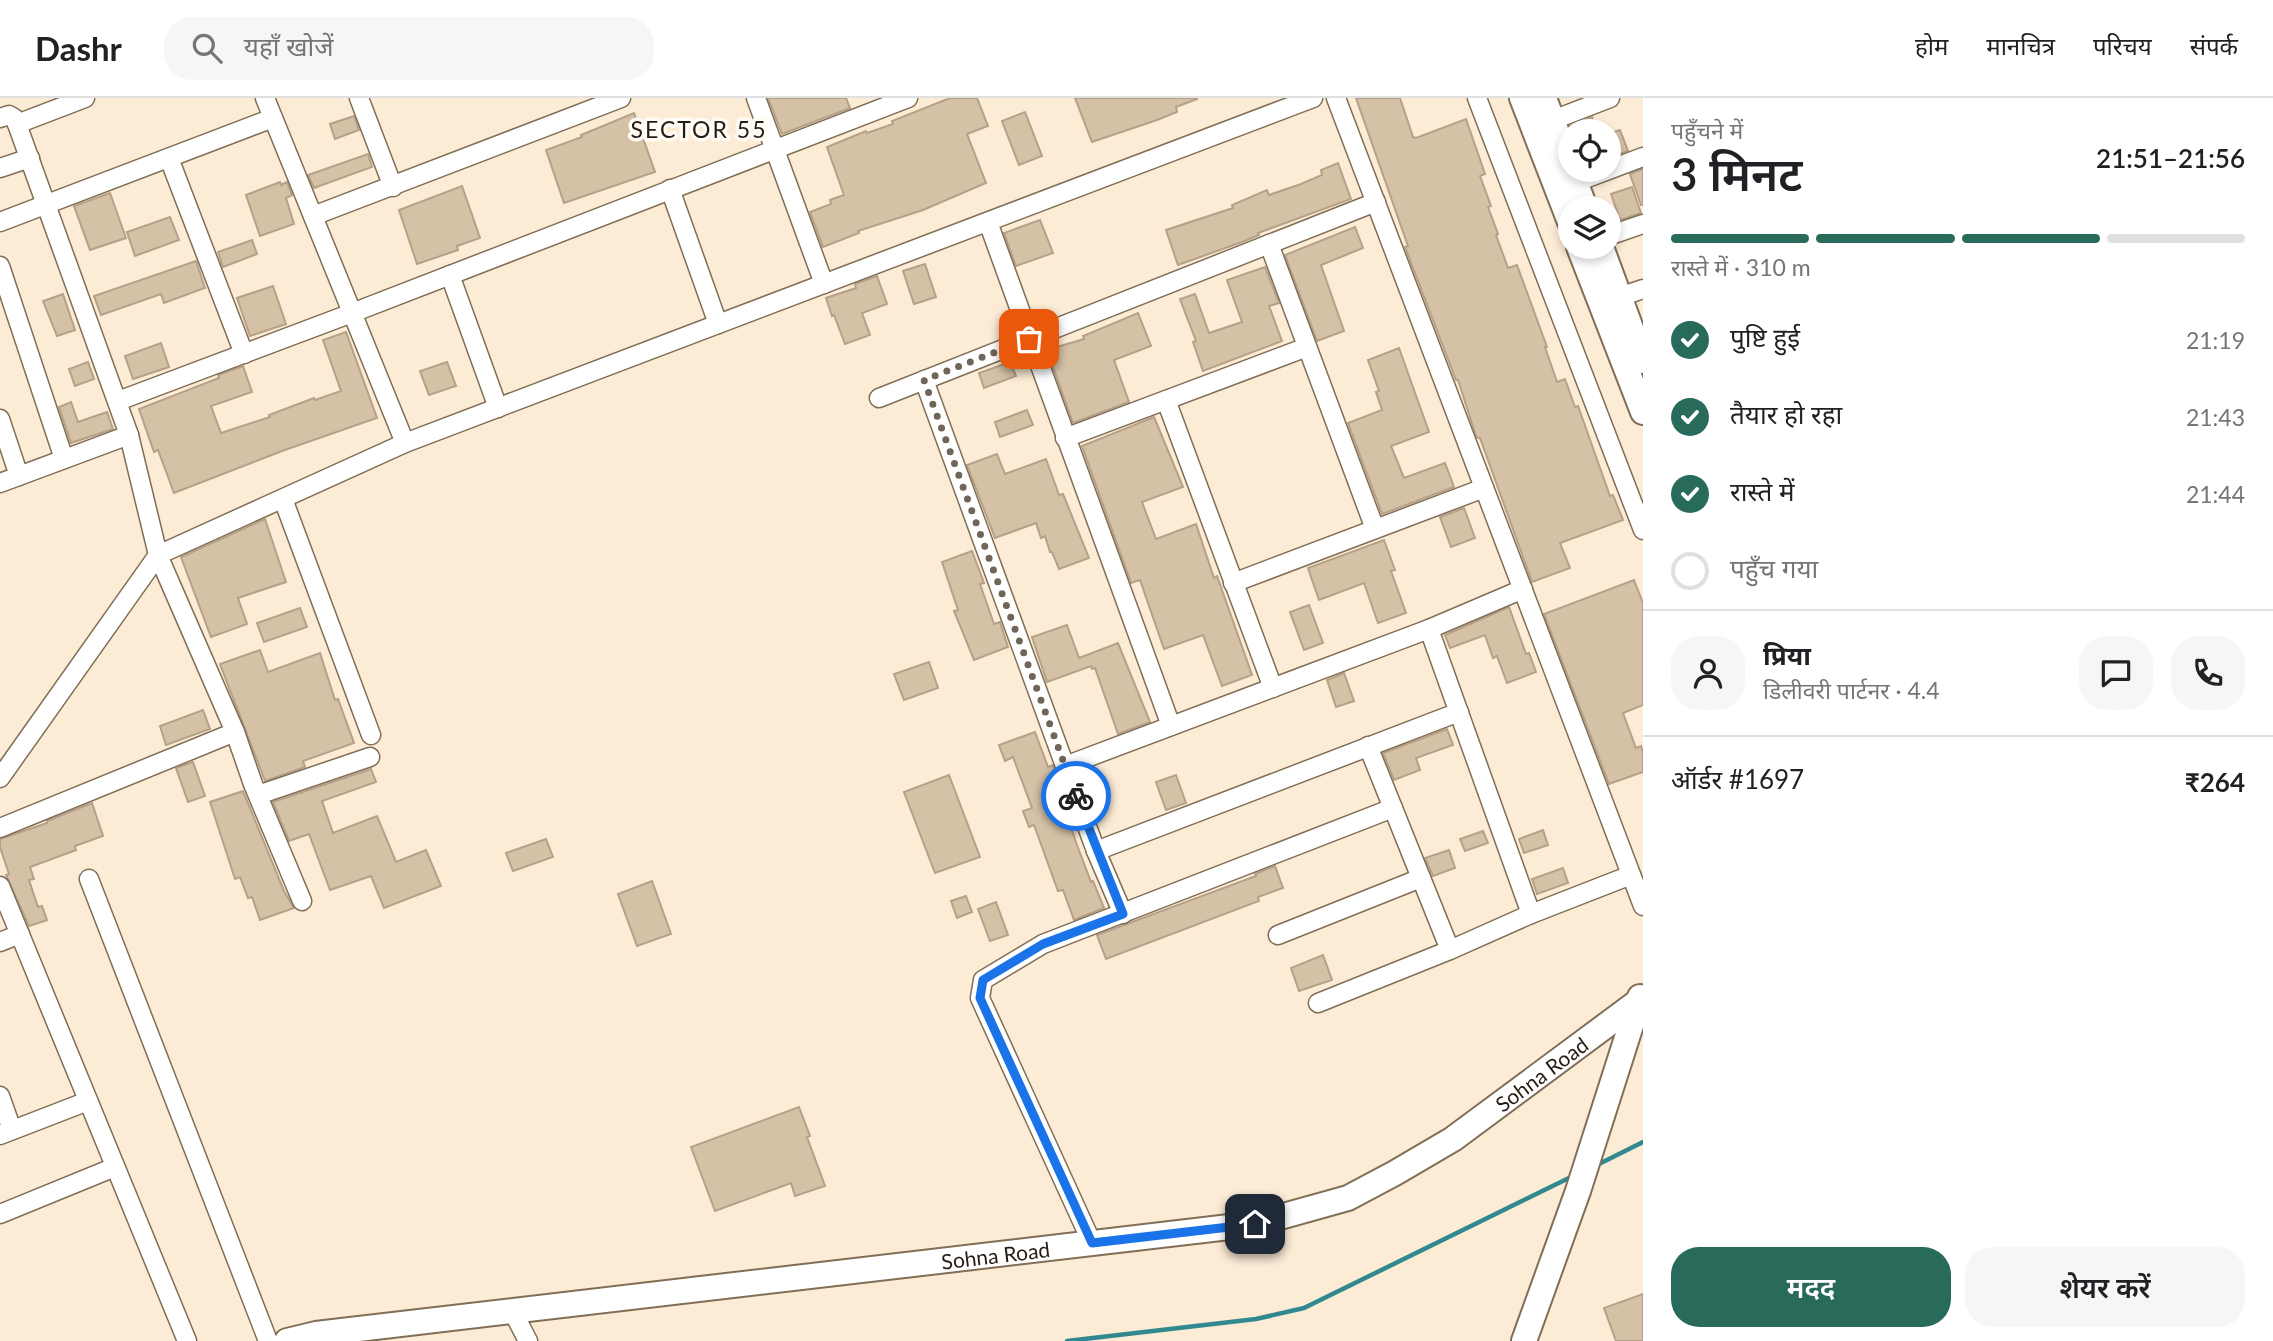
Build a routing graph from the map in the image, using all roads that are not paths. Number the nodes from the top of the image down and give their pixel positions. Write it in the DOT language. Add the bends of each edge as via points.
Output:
graph roads {
  1 [pos="85,98"];
  2 [pos="265,98"];
  3 [pos="359,98"];
  4 [pos="621,98"];
  5 [pos="756,98"];
  6 [pos="908,98"];
  7 [pos="1313,98"];
  8 [pos="1336,98"];
  9 [pos="1477,98"];
  10 [pos="1522,98"];
  11 [pos="1610,98"];
  12 [pos="601,102"];
  13 [pos="868,105"];
  14 [pos="1549,109"];
  15 [pos="273,118"];
  16 [pos="9,121"];
  17 [pos="775,148"];
  18 [pos="1643,157"];
  19 [pos="30,158"];
  20 [pos="169,158"];
  21 [pos="0,169"];
  22 [pos="1574,183"];
  23 [pos="393,187"];
  24 [pos="670,189"];
  25 [pos="1560,196"];
  26 [pos="1580,196"];
  27 [pos="1376,202"];
  28 [pos="45,206"];
  29 [pos="313,216"];
  30 [pos="0,222"];
  31 [pos="988,222"];
  32 [pos="1643,224"];
  33 [pos="1621,232"];
  34 [pos="1269,244"];
  35 [pos="1584,259"];
  36 [pos="1606,259"];
  37 [pos="0,266"];
  38 [pos="450,275"];
  39 [pos="824,284"];
  40 [pos="3,285"];
  41 [pos="1643,289"];
  42 [pos="1620,297"];
  43 [pos="352,313"];
  44 [pos="718,324"];
  45 [pos="1029,339"];
  46 [pos="1307,347"];
  47 [pos="244,354"];
  48 [pos="1642,357"];
  49 [pos="924,380"];
  50 [pos="879,398"];
  51 [pos="1166,400"];
  52 [pos="117,401"];
  53 [pos="498,408"];
  54 [pos="1643,412"];
  55 [pos="0,419"];
  56 [pos="129,435"];
  57 [pos="1065,438"];
  58 [pos="405,443"];
  59 [pos="64,459"];
  60 [pos="19,476"];
  61 [pos="0,483"];
  62 [pos="1484,488"];
  63 [pos="283,499"];
  64 [pos="1375,529"];
  65 [pos="1643,530"];
  66 [pos="159,555"];
  67 [pos="1233,583"];
  68 [pos="1522,589"];
  69 [pos="1429,629"];
  70 [pos="1273,688"];
  71 [pos="1459,712"];
  72 [pos="1171,726"];
  73 [pos="234,733"];
  74 [pos="371,735"];
  75 [pos="1368,746"];
  76 [pos="370,757"];
  77 [pos="1065,766"];
  78 [pos="0,778"];
  79 [pos="258,795"];
  80 [pos="1393,808"];
  81 [pos="0,828"];
  82 [pos="1096,851"];
  83 [pos="1631,874"];
  84 [pos="1421,878"];
  85 [pos="89,879"];
  86 [pos="0,886"];
  87 [pos="302,901"];
  88 [pos="1643,906"];
  89 [pos="1123,914"];
  90 [pos="1531,914"];
  91 [pos="20,934"];
  92 [pos="1278,935"];
  93 [pos="0,942"];
  94 [pos="1450,950"];
  95 [pos="1642,995"];
  96 [pos="1318,1003"];
  97 [pos="0,1096"];
  98 [pos="88,1101"];
  99 [pos="6,1133"];
  100 [pos="115,1167"];
  101 [pos="0,1214"];
  102 [pos="1092,1243"];
  103 [pos="513,1312"];
  104 [pos="187,1341"];
  105 [pos="268,1341"];
  106 [pos="287,1341"];
  107 [pos="528,1341"];
  108 [pos="1524,1341"];
  1 -- 16 [label="street"];
  2 -- 15 [label="street"];
  3 -- 23 [label="street"];
  4 -- 12 [label="street"];
  5 -- 17 [label="street"];
  6 -- 13 [label="street"];
  7 -- 31 [label="street"];
  8 -- 27 [label="street"];
  9 -- 65 [label="street"];
  10 -- 25 [label="main road"];
  11 -- 14 [label="street"];
  12 -- 23 [label="street"];
  13 -- 17 [label="street"];
  14 -- 22 [label="main road"];
  15 -- 20 [label="street"];
  15 -- 29 [label="street"];
  16 -- 19 [label="street"];
  17 -- 24 [label="street"];
  17 -- 39 [label="street"];
  18 -- 22 [label="street"];
  19 -- 21 [label="street"];
  19 -- 28 [label="street"];
  20 -- 28 [label="street"];
  20 -- 47 [label="street"];
  22 -- 26 [label="main road"];
  23 -- 29 [label="street"];
  24 -- 38 [label="street"];
  24 -- 44 [label="street"];
  27 -- 34 [label="street"];
  27 -- 62 [label="street"];
  28 -- 30 [label="street"];
  28 -- 52 [label="street"];
  29 -- 43 [label="street"];
  31 -- 39 [label="street"];
  31 -- 45 [label="street"];
  32 -- 33 [label="street"];
  34 -- 45 [label="street"];
  34 -- 46 [label="street"];
  35 -- 54 [label="main road"];
  36 -- 42 [label="main road"];
  37 -- 40 [label="street"];
  38 -- 43 [label="street"];
  38 -- 53 [label="street"];
  39 -- 44 [label="street"];
  40 -- 59 [label="street"];
  41 -- 42 [label="street"];
  42 -- 48 [label="main road"];
  43 -- 47 [label="street"];
  43 -- 58 [label="street"];
  44 -- 53 [label="street"];
  45 -- 49 [label="street"];
  45 -- 57 [label="street"];
  46 -- 51 [label="street"];
  46 -- 64 [label="street"];
  47 -- 52 [label="street"];
  49 -- 50 [label="street"];
  49 -- 77 [label="street"];
  51 -- 57 [label="street"];
  51 -- 67 [label="street"];
  52 -- 56 [label="street"];
  53 -- 58 [label="street"];
  55 -- 60 [label="street"];
  56 -- 59 [label="street"];
  56 -- 66 [label="street"];
  57 -- 72 [label="street"];
  58 -- 63 [label="street"];
  59 -- 60 [label="street"];
  60 -- 61 [label="street"];
  62 -- 64 [label="street"];
  62 -- 68 [label="street"];
  63 -- 66 [label="street"];
  63 -- 74 [label="street"];
  64 -- 67 [label="street"];
  66 -- 73 [label="street"];
  66 -- 78 [label="street"];
  67 -- 70 [label="street"];
  68 -- 69 [label="street"];
  68 -- 83 [label="street"];
  69 -- 70 [label="street"];
  69 -- 71 [label="street"];
  70 -- 72 [label="street"];
  71 -- 75 [label="street"];
  71 -- 90 [label="street"];
  72 -- 77 [label="street"];
  73 -- 79 [label="street"];
  73 -- 81 [label="street"];
  75 -- 80 [label="street"];
  75 -- 82 [label="street"];
  76 -- 79 [label="street"];
  77 -- 82 [label="street"];
  79 -- 87 [label="street"];
  80 -- 84 [label="street"];
  80 -- 89 [label="street"];
  82 -- 89 [label="street"];
  83 -- 88 [label="street"];
  83 -- 90 [label="street"];
  84 -- 92 [label="street"];
  84 -- 94 [label="street"];
  85 -- 105 [label="street"];
  86 -- 91 [label="street"];
  89 -- 102 [label="street" via="1043,944 983,980 980,998"];
  90 -- 94 [label="street"];
  91 -- 93 [label="street"];
  91 -- 98 [label="street"];
  94 -- 96 [label="street"];
  95 -- 102 [label="main road, Sohna Road" via="1453,1139 1348,1198 1255,1224"];
  95 -- 108 [label="main road"];
  97 -- 99 [label="street"];
  98 -- 99 [label="street"];
  98 -- 100 [label="street"];
  100 -- 101 [label="street"];
  100 -- 104 [label="street"];
  102 -- 103 [label="main road, Sohna Road"];
  103 -- 106 [label="main road, Sohna Road"];
  103 -- 107 [label="street"];
}
